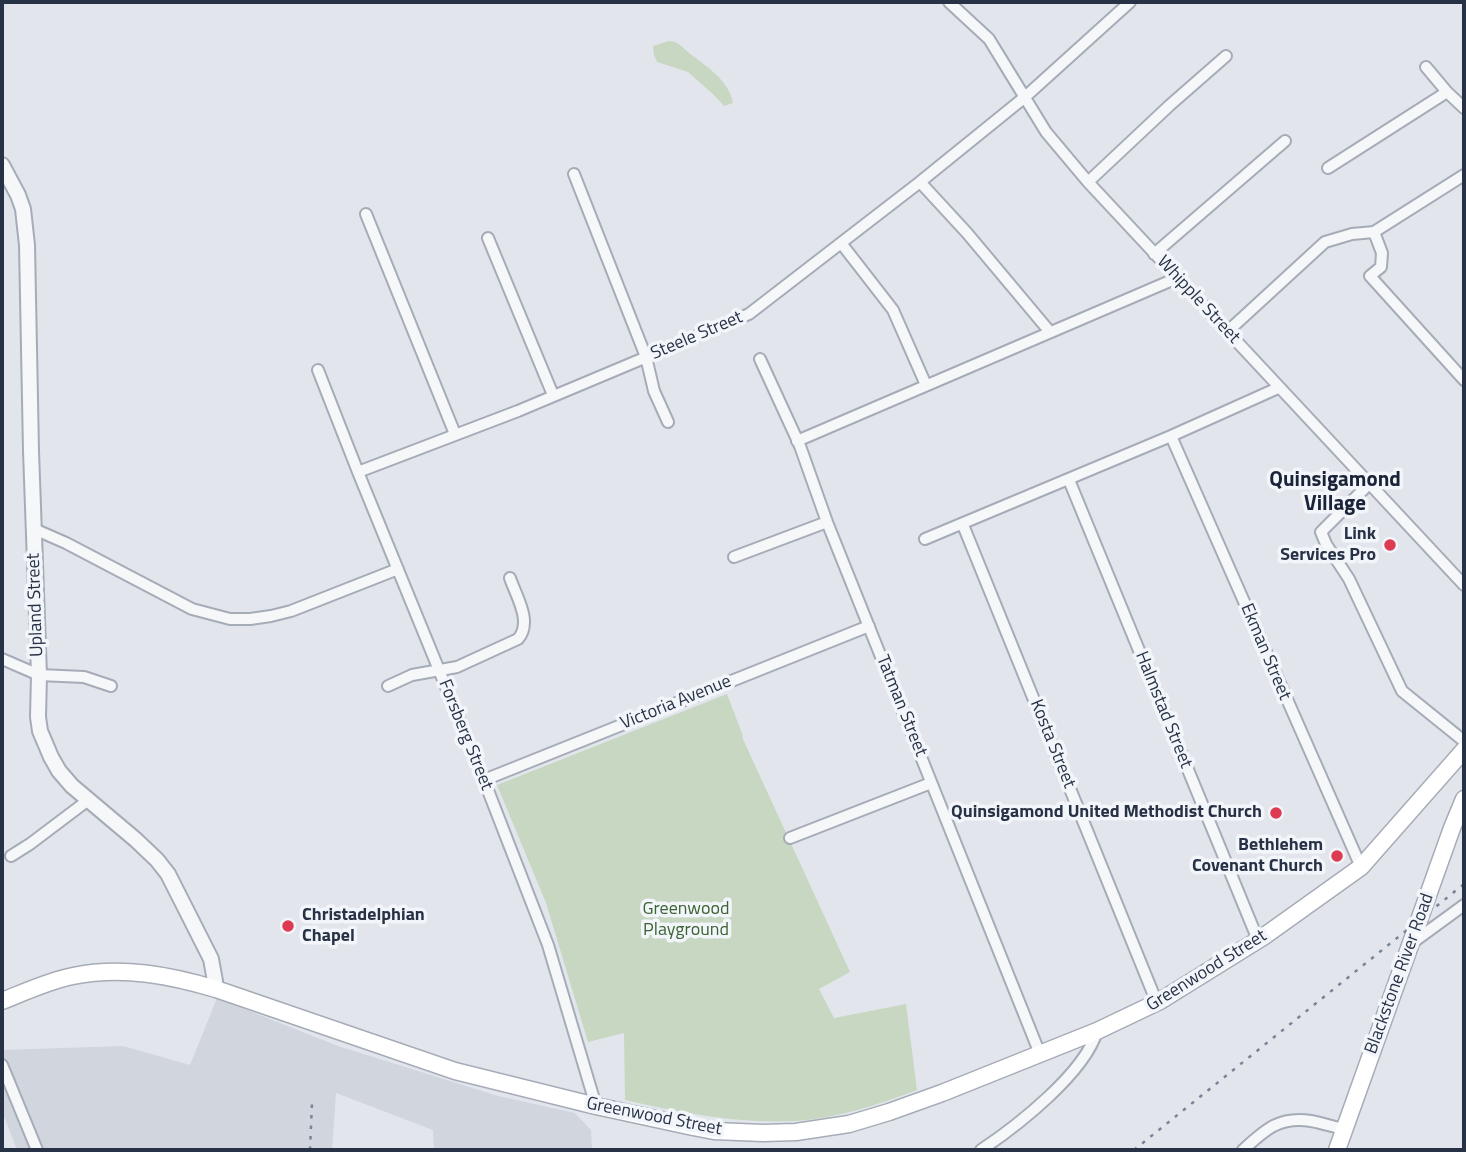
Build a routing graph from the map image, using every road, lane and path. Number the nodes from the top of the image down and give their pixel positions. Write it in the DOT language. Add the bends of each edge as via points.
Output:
graph roads {
  1 [pos="949,2"];
  2 [pos="1130,2"];
  3 [pos="1226,56"];
  4 [pos="1426,67"];
  5 [pos="1447,92"];
  6 [pos="1025,97"];
  7 [pos="1464,108"];
  8 [pos="1285,141"];
  9 [pos="2,165"];
  10 [pos="1328,168"];
  11 [pos="575,174"];
  12 [pos="1464,175"];
  13 [pos="920,182"];
  14 [pos="1088,182"];
  15 [pos="366,214"];
  16 [pos="1374,232"];
  17 [pos="488,238"];
  18 [pos="841,243"];
  19 [pos="1154,254"];
  20 [pos="1177,278"];
  21 [pos="1050,332"];
  22 [pos="1227,332"];
  23 [pos="646,357"];
  24 [pos="760,359"];
  25 [pos="318,370"];
  26 [pos="1464,380"];
  27 [pos="926,386"];
  28 [pos="1278,388"];
  29 [pos="553,395"];
  30 [pos="668,422"];
  31 [pos="455,434"];
  32 [pos="1171,436"];
  33 [pos="797,441"];
  34 [pos="358,472"];
  35 [pos="1069,480"];
  36 [pos="1369,484"];
  37 [pos="827,522"];
  38 [pos="963,525"];
  39 [pos="34,529"];
  40 [pos="925,539"];
  41 [pos="734,557"];
  42 [pos="398,569"];
  43 [pos="510,578"];
  44 [pos="1464,585"];
  45 [pos="869,626"];
  46 [pos="2,659"];
  47 [pos="438,671"];
  48 [pos="39,675"];
  49 [pos="111,686"];
  50 [pos="388,686"];
  51 [pos="1464,741"];
  52 [pos="1464,750"];
  53 [pos="484,780"];
  54 [pos="931,783"];
  55 [pos="1464,799"];
  56 [pos="88,801"];
  57 [pos="790,838"];
  58 [pos="11,856"];
  59 [pos="1361,867"];
  60 [pos="1464,905"];
  61 [pos="1258,940"];
  62 [pos="1410,945"];
  63 [pos="213,988"];
  64 [pos="2,1001"];
  65 [pos="1157,1003"];
  66 [pos="1097,1031"];
  67 [pos="1040,1054"];
  68 [pos="2,1065"];
  69 [pos="596,1106"];
  70 [pos="1344,1129"];
  71 [pos="37,1150"];
  72 [pos="981,1150"];
  73 [pos="1243,1150"];
  74 [pos="1337,1150"];
  1 -- 6 [label="street, Whipple Street" via="989,39"];
  2 -- 6 [label="street, Steele Street"];
  3 -- 14 [label="street"];
  4 -- 5 [label="street"];
  5 -- 7 [label="street"];
  5 -- 10 [label="street"];
  6 -- 13 [label="street, Steele Street"];
  6 -- 14 [label="street, Whipple Street" via="1046,132"];
  8 -- 19 [label="street"];
  9 -- 39 [label="street, Upland Street" via="25,218"];
  11 -- 23 [label="street"];
  12 -- 16 [label="street"];
  13 -- 18 [label="street, Steele Street"];
  13 -- 21 [label="street"];
  14 -- 19 [label="street, Whipple Street"];
  15 -- 31 [label="street"];
  16 -- 22 [label="street" via="1325,243"];
  16 -- 26 [label="street" via="1382,253 1381,267 1370,276"];
  17 -- 29 [label="street"];
  18 -- 23 [label="street, Steele Street" via="749,314"];
  18 -- 27 [label="street" via="892,310"];
  19 -- 20 [label="street, Whipple Street"];
  20 -- 21 [label="street"];
  20 -- 22 [label="street, Whipple Street"];
  21 -- 27 [label="street"];
  22 -- 28 [label="street, Whipple Street"];
  23 -- 29 [label="street, Steele Street"];
  23 -- 30 [label="street"];
  24 -- 33 [label="street, Tatman Street"];
  25 -- 34 [label="street, Forsberg Street"];
  27 -- 33 [label="street"];
  28 -- 32 [label="street"];
  28 -- 36 [label="street, Whipple Street"];
  29 -- 31 [label="street, Steele Street"];
  31 -- 34 [label="street, Steele Street"];
  32 -- 35 [label="street"];
  32 -- 59 [label="street, Ekman Street"];
  33 -- 37 [label="street, Tatman Street"];
  34 -- 42 [label="street, Forsberg Street"];
  35 -- 38 [label="street"];
  35 -- 61 [label="street, Halmstad Street"];
  36 -- 44 [label="street, Whipple Street"];
  36 -- 51 [label="street" via="1321,531 1402,691"];
  37 -- 41 [label="street"];
  37 -- 45 [label="street, Tatman Street"];
  38 -- 40 [label="street"];
  38 -- 65 [label="street, Kosta Street"];
  39 -- 42 [label="street" via="192,610 230,618 291,611"];
  39 -- 48 [label="street, Upland Street"];
  42 -- 47 [label="street, Forsberg Street"];
  43 -- 47 [label="street" via="524,620 521,636 457,667"];
  45 -- 53 [label="street, Victoria Avenue"];
  45 -- 54 [label="street, Tatman Street"];
  46 -- 48 [label="street"];
  47 -- 50 [label="street" via="412,675"];
  47 -- 53 [label="street, Forsberg Street"];
  48 -- 49 [label="street" via="84,677"];
  48 -- 56 [label="street, Upland Street" via="40,731 59,771"];
  52 -- 59 [label="main road, Greenwood Street"];
  53 -- 69 [label="street, Forsberg Street" via="548,945"];
  54 -- 57 [label="street"];
  54 -- 67 [label="street, Tatman Street"];
  55 -- 62 [label="main road, Blackstone River Road"];
  56 -- 58 [label="street"];
  56 -- 63 [label="street, Upland Street" via="136,840 168,874 211,959"];
  59 -- 61 [label="main road, Greenwood Street"];
  60 -- 62 [label="street"];
  61 -- 65 [label="main road, Greenwood Street"];
  62 -- 70 [label="main road, Blackstone River Road"];
  63 -- 64 [label="main road, Greenwood Street" via="145,972 91,973"];
  63 -- 69 [label="main road, Greenwood Street" via="455,1071"];
  65 -- 66 [label="main road, Greenwood Street"];
  66 -- 67 [label="main road, Greenwood Street"];
  66 -- 72 [label="street" via="1070,1074"];
  67 -- 69 [label="main road, Greenwood Street" via="889,1112 796,1132 714,1131"];
  68 -- 71 [label="street"];
  70 -- 73 [label="street" via="1287,1121 1268,1128"];
  70 -- 74 [label="main road, Blackstone River Road"];
}
